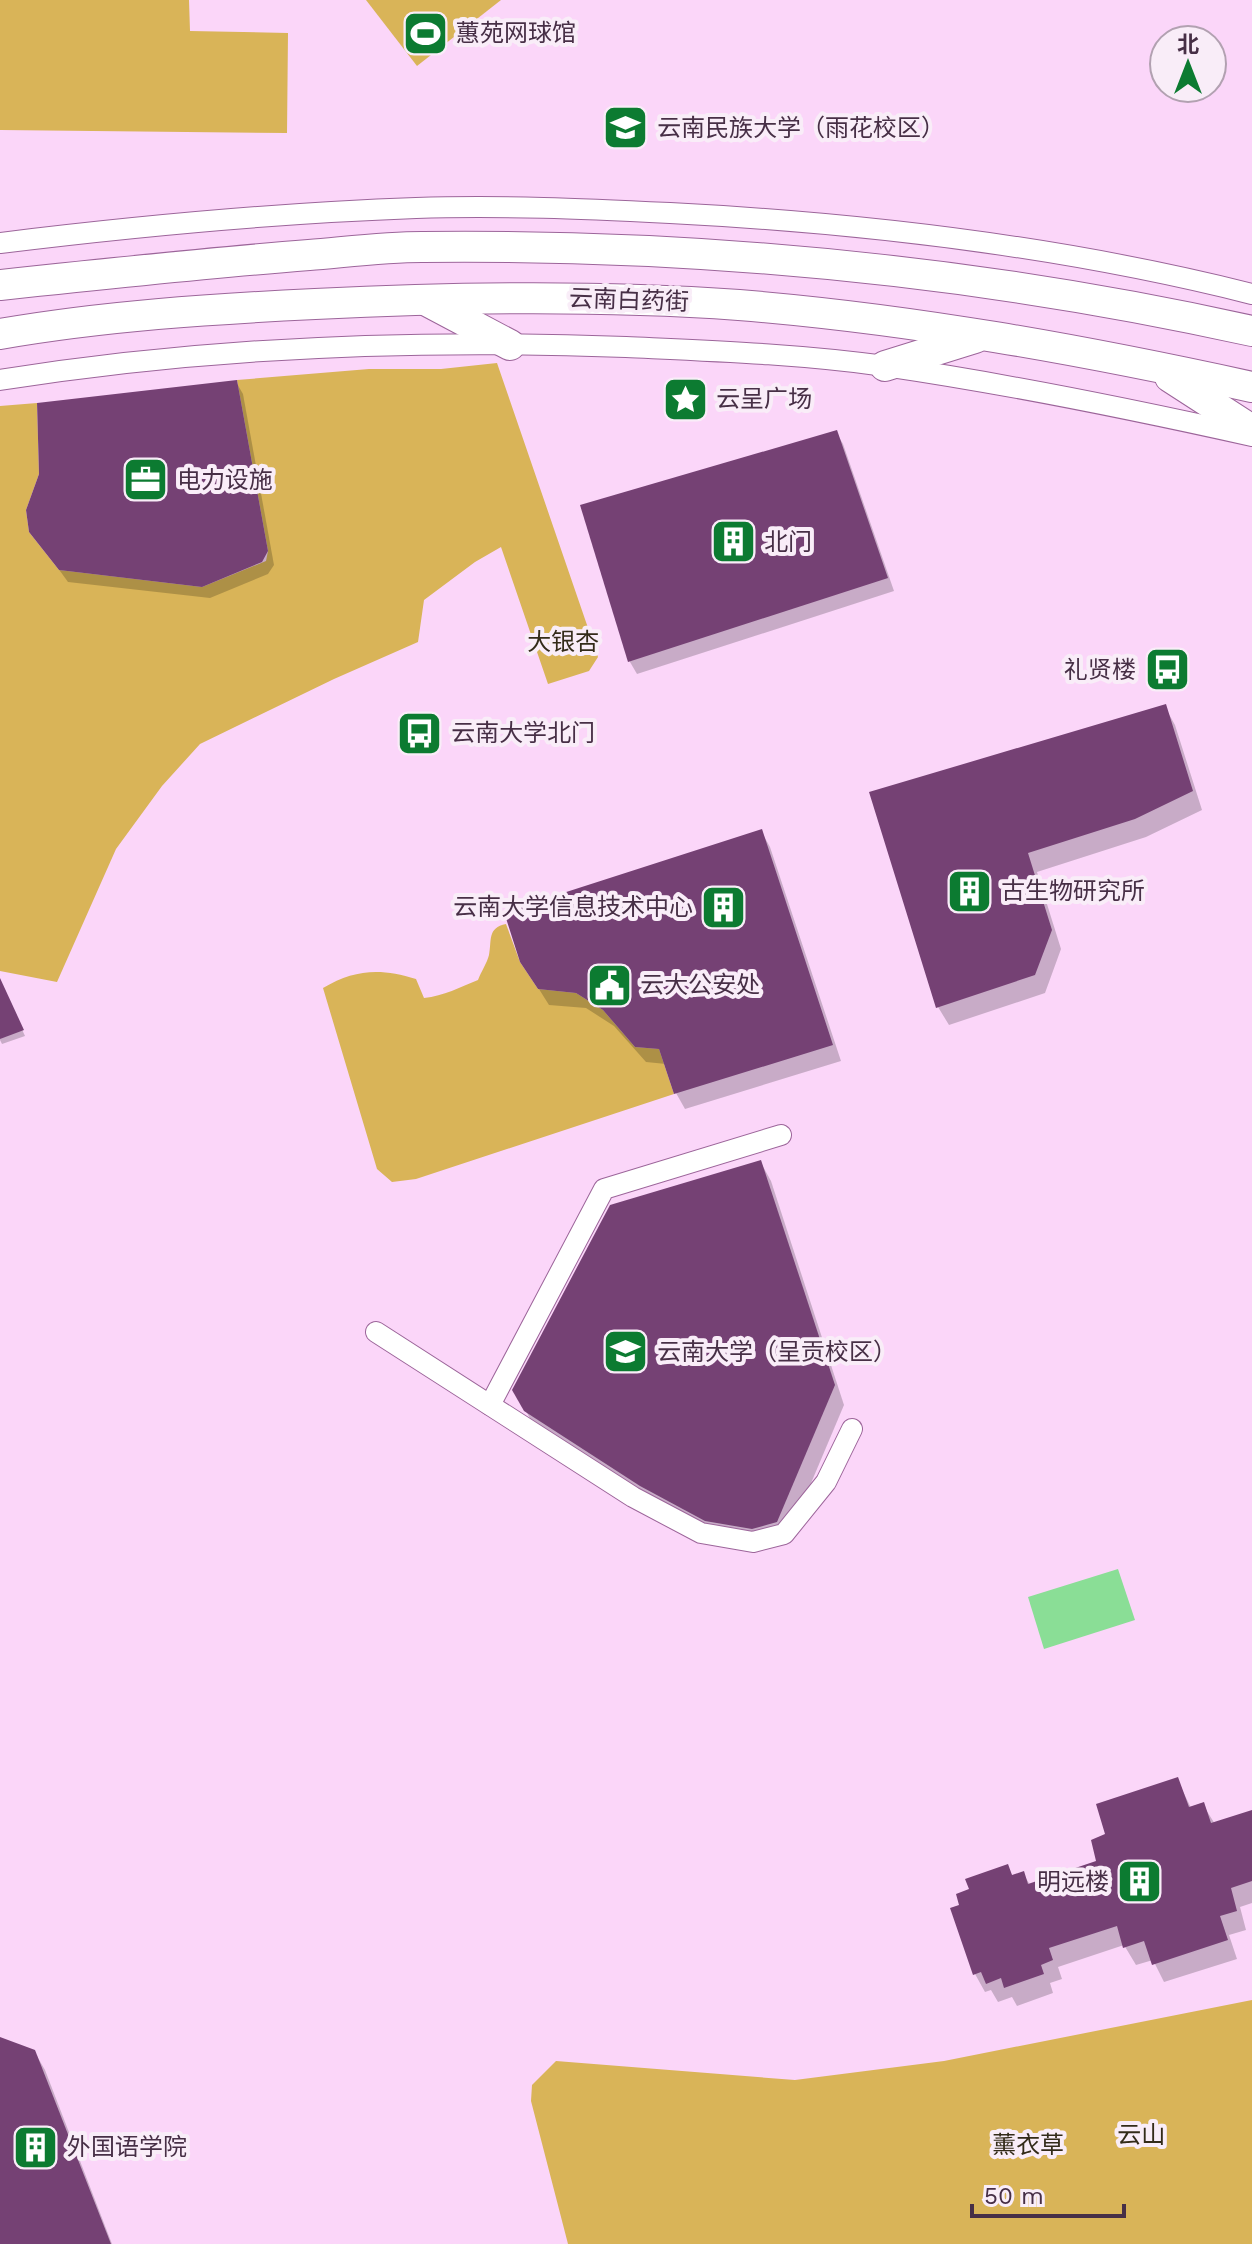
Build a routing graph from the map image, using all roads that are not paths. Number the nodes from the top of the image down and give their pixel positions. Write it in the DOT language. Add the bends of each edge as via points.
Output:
graph roads {
  1 [pos="0,243"];
  2 [pos="9,282"];
  3 [pos="1252,294"];
  4 [pos="421,298"];
  5 [pos="1252,331"];
  6 [pos="0,334"];
  7 [pos="985,335"];
  8 [pos="510,345"];
  9 [pos="1152,365"];
  10 [pos="885,366"];
  11 [pos="0,380"];
  12 [pos="1252,387"];
  13 [pos="1252,430"];
  14 [pos="1252,436"];
  15 [pos="781,1135"];
  16 [pos="376,1332"];
  17 [pos="490,1405"];
  18 [pos="852,1429"];
  1 -- 3 [label="street" via="212,220 418,208 597,210 900,231 1179,275"];
  2 -- 5 [label="main road, 云南白药街" via="419,247 581,248 894,271 1173,313"];
  4 -- 6 [label="main road, 云南白药街" via="223,309"];
  4 -- 7 [label="main road, 云南白药街" via="579,297 740,305"];
  4 -- 8 [label="main road"];
  7 -- 9 [label="main road, 云南白药街"];
  7 -- 10 [label="main road"];
  8 -- 10 [label="street" via="742,352"];
  8 -- 11 [label="street" via="422,343 227,355"];
  9 -- 12 [label="main road, 云南白药街"];
  9 -- 13 [label="main road"];
  10 -- 14 [label="street"];
  15 -- 17 [label="street" via="604,1189"];
  16 -- 17 [label="street"];
  17 -- 18 [label="street" via="633,1497 701,1533 753,1542 784,1534 826,1482"];
}
